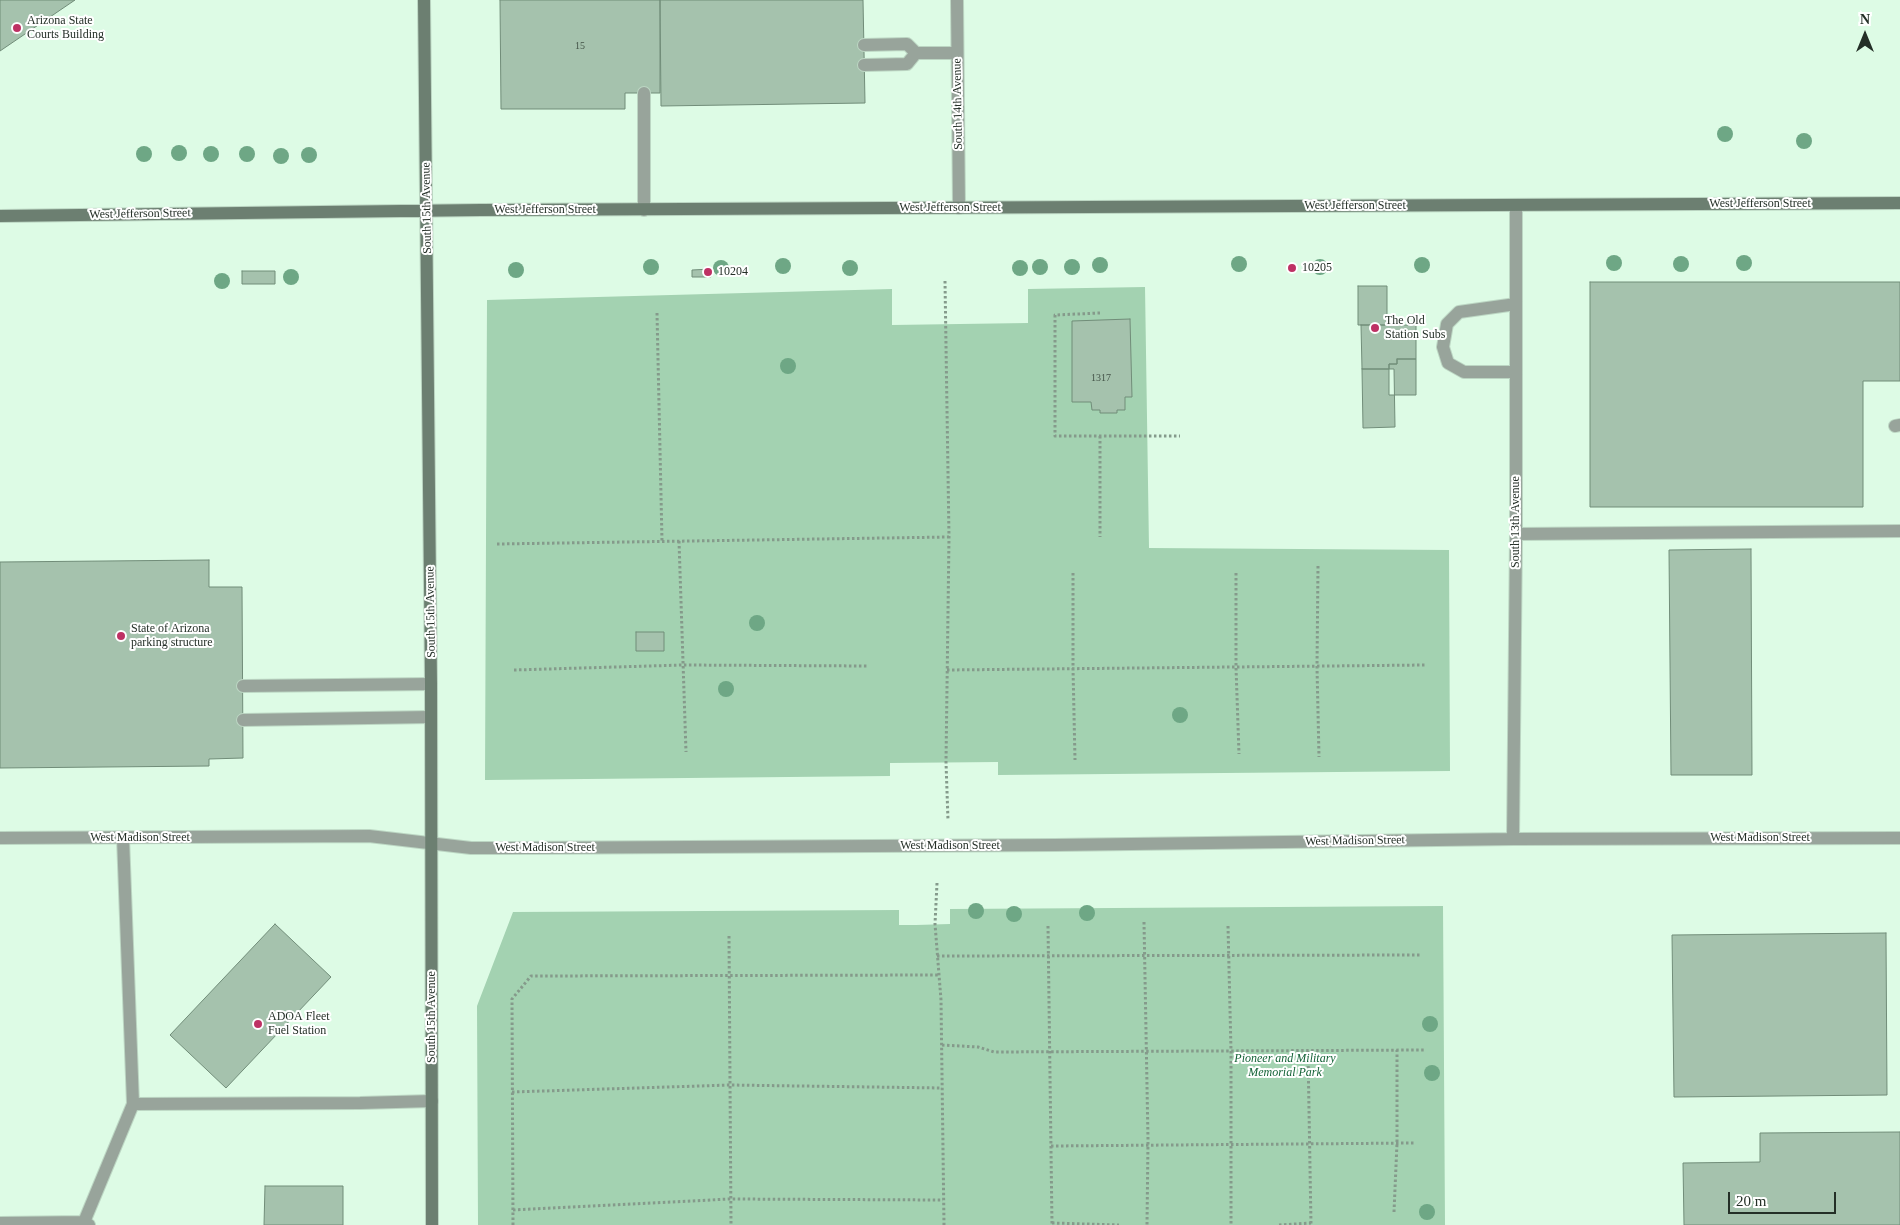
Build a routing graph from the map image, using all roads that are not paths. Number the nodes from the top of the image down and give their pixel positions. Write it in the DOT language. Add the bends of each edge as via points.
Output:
graph roads {
  1 [pos="424,0"];
  2 [pos="957,0"];
  3 [pos="864,44"];
  4 [pos="916,53"];
  5 [pos="957,53"];
  6 [pos="864,65"];
  7 [pos="644,93"];
  8 [pos="1900,202"];
  9 [pos="1516,205"];
  10 [pos="959,208"];
  11 [pos="644,210"];
  12 [pos="427,211"];
  13 [pos="0,216"];
  14 [pos="1516,304"];
  15 [pos="1516,372"];
  16 [pos="1900,532"];
  17 [pos="1516,534"];
  18 [pos="431,684"];
  19 [pos="243,686"];
  20 [pos="431,717"];
  21 [pos="243,720"];
  22 [pos="0,838"];
  23 [pos="123,838"];
  24 [pos="1900,838"];
  25 [pos="1513,839"];
  26 [pos="432,843"];
  27 [pos="432,1101"];
  28 [pos="133,1104"];
  29 [pos="0,1223"];
  30 [pos="86,1223"];
  31 [pos="432,1225"];
  1 -- 12 [label="main road, South 15th Avenue"];
  2 -- 5 [label="street, South 14th Avenue"];
  3 -- 4 [label="street" via="906,44"];
  4 -- 5 [label="street"];
  4 -- 6 [label="street" via="907,64"];
  5 -- 10 [label="street, South 14th Avenue"];
  7 -- 11 [label="street"];
  8 -- 9 [label="main road, West Jefferson Street"];
  9 -- 10 [label="main road, West Jefferson Street"];
  9 -- 14 [label="street, South 13th Avenue"];
  10 -- 11 [label="main road, West Jefferson Street"];
  11 -- 12 [label="main road, West Jefferson Street"];
  12 -- 13 [label="main road, West Jefferson Street"];
  12 -- 18 [label="main road, South 15th Avenue"];
  14 -- 15 [label="street, South 13th Avenue"];
  14 -- 15 [label="street" via="1459,312 1447,324 1442,347 1448,363 1464,372"];
  15 -- 17 [label="street, South 13th Avenue"];
  16 -- 17 [label="street"];
  17 -- 25 [label="street, South 13th Avenue"];
  18 -- 19 [label="street"];
  18 -- 20 [label="main road, South 15th Avenue"];
  20 -- 21 [label="street"];
  20 -- 26 [label="main road, South 15th Avenue"];
  22 -- 23 [label="street, West Madison Street"];
  23 -- 26 [label="street, West Madison Street" via="369,836"];
  23 -- 28 [label="street"];
  24 -- 25 [label="street, West Madison Street"];
  25 -- 26 [label="street, West Madison Street" via="471,848"];
  26 -- 27 [label="main road, South 15th Avenue"];
  27 -- 28 [label="street"];
  27 -- 31 [label="main road, South 15th Avenue"];
  28 -- 30 [label="street"];
  29 -- 30 [label="street"];
}
